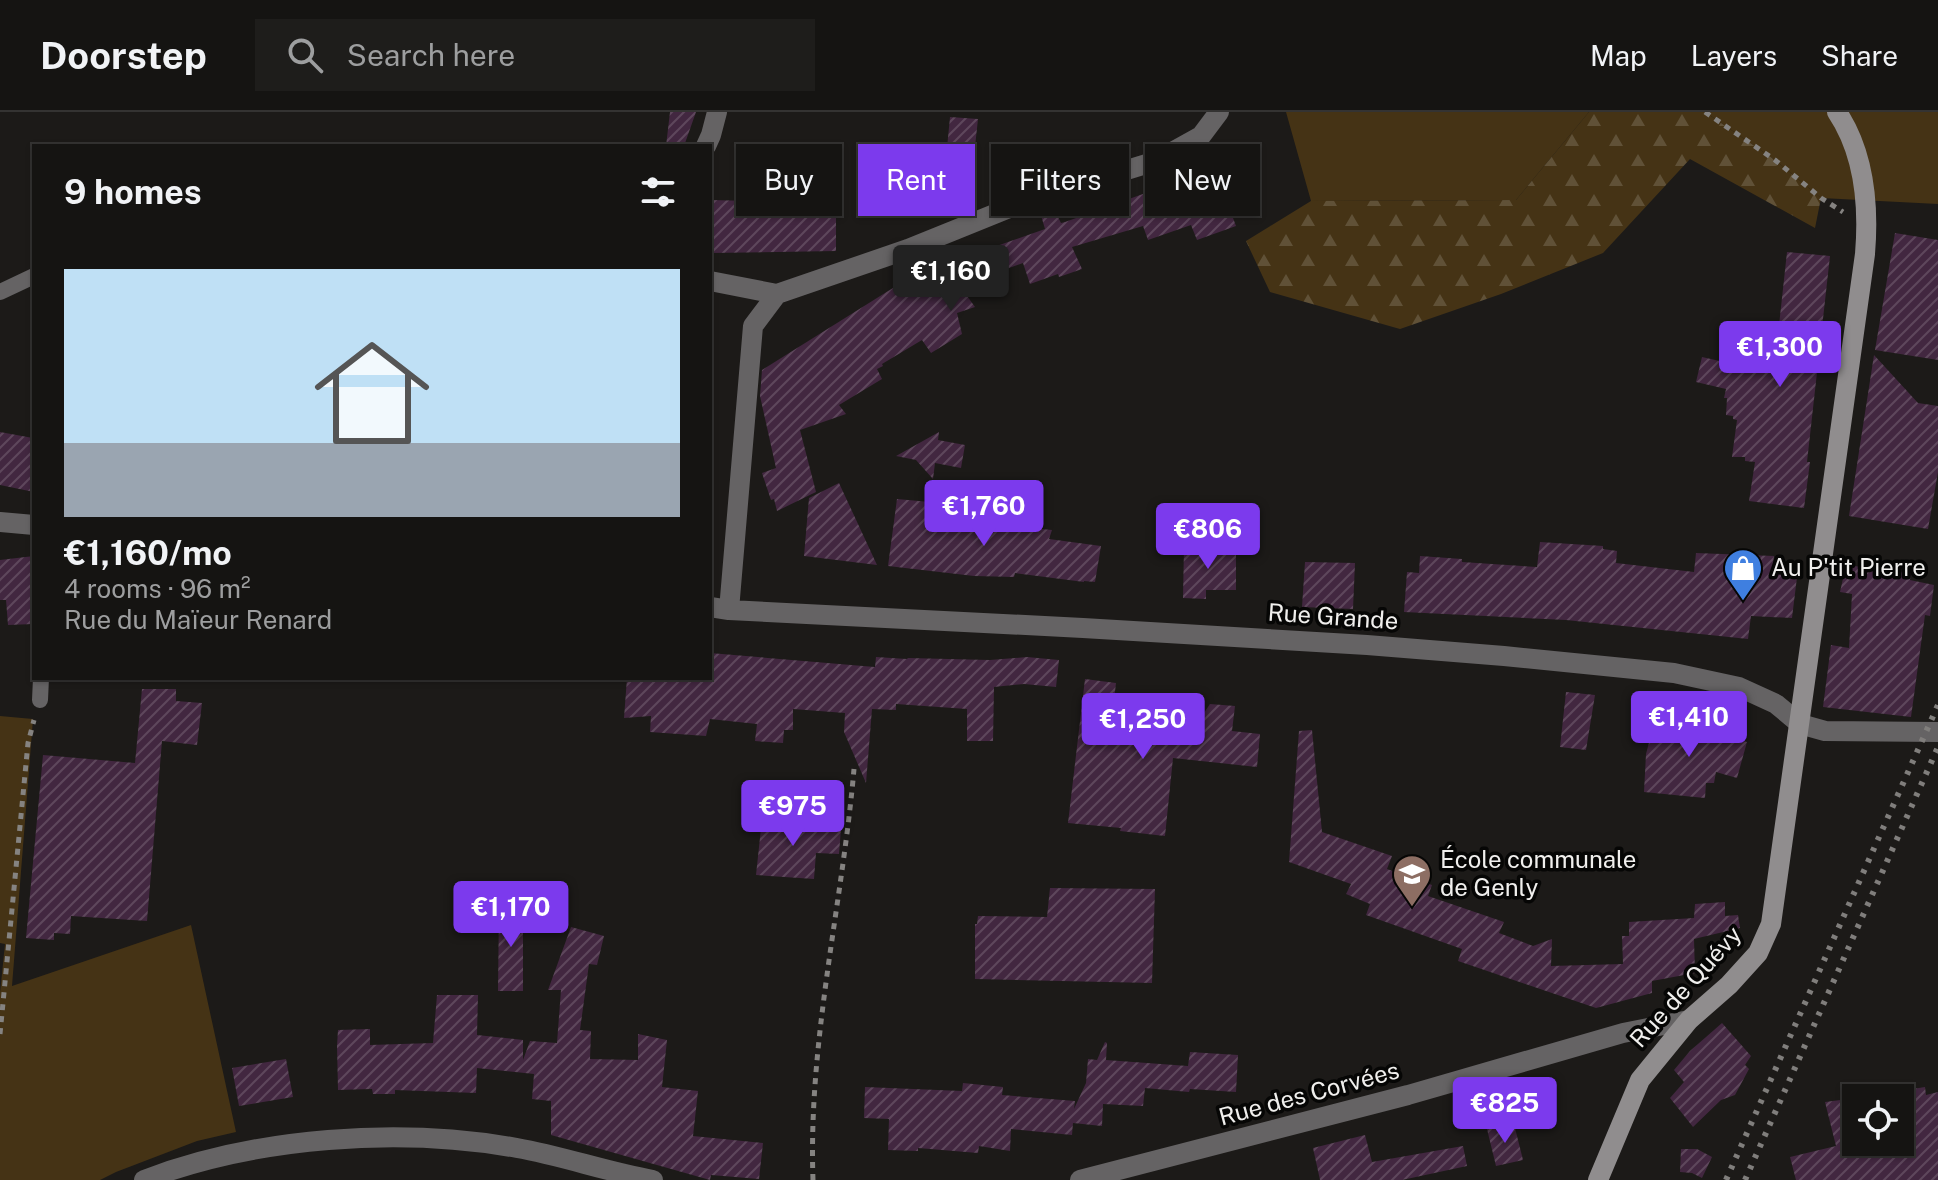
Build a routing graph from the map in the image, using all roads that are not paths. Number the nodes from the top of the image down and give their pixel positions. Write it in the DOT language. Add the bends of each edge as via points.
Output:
graph roads {
  1 [pos="717,112"];
  2 [pos="1219,112"];
  3 [pos="1837,112"];
  4 [pos="707,144"];
  5 [pos="32,277"];
  6 [pos="712,281"];
  7 [pos="0,292"];
  8 [pos="777,294"];
  9 [pos="0,522"];
  10 [pos="32,525"];
  11 [pos="720,608"];
  12 [pos="41,680"];
  13 [pos="40,700"];
  14 [pos="1800,724"];
  15 [pos="1938,732"];
  16 [pos="1689,1020"];
  17 [pos="144,1180"];
  18 [pos="653,1180"];
  19 [pos="1080,1180"];
  20 [pos="1598,1180"];
  1 -- 4 [label="street"];
  2 -- 8 [label="street" via="1201,136 1156,161 1029,200"];
  3 -- 14 [label="main road, Rue de Quévy" via="1862,171 1867,228"];
  5 -- 7 [label="lane"];
  6 -- 8 [label="street"];
  8 -- 11 [label="street" via="753,326"];
  9 -- 10 [label="street"];
  11 -- 14 [label="street, Rue Grande" via="1367,645 1674,673 1739,687 1776,704"];
  12 -- 13 [label="lane"];
  14 -- 15 [label="street, Rue Grande" via="1825,731"];
  14 -- 16 [label="main road, Rue de Quévy" via="1771,924 1758,953"];
  16 -- 19 [label="street, Rue des Corvées" via="1623,1033"];
  16 -- 20 [label="main road, Rue de Quévy" via="1640,1080"];
  17 -- 18 [label="street" via="269,1147 411,1138 517,1148"];
}
